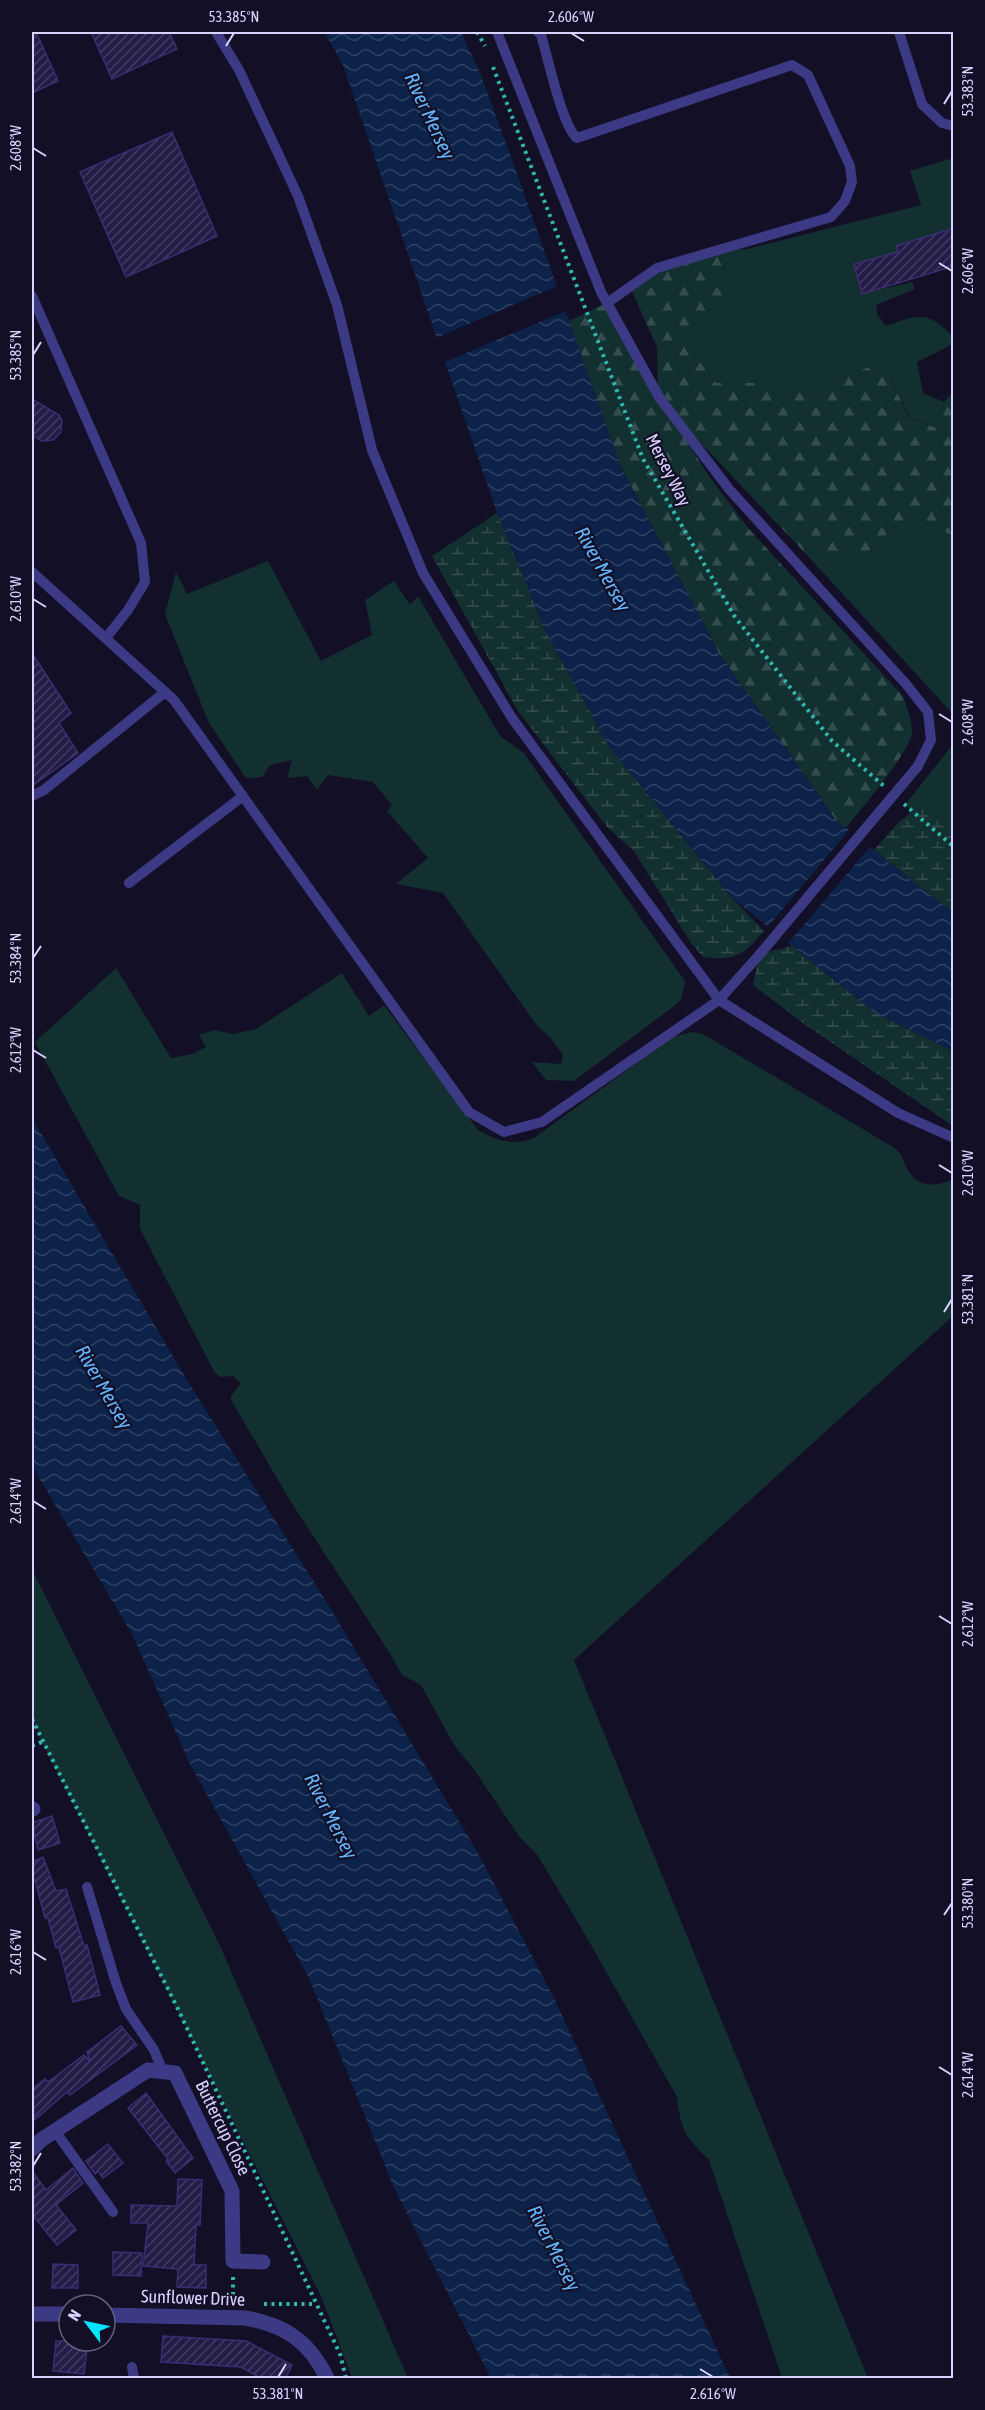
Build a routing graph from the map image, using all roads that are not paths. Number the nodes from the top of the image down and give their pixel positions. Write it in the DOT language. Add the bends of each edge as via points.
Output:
graph roads {
  1 [pos="216,32"];
  2 [pos="497,32"];
  3 [pos="538,32"];
  4 [pos="899,32"];
  5 [pos="954,126"];
  6 [pos="32,296"];
  7 [pos="607,303"];
  8 [pos="32,572"];
  9 [pos="105,638"];
  10 [pos="165,692"];
  11 [pos="32,796"];
  12 [pos="243,796"];
  13 [pos="129,884"];
  14 [pos="719,1000"];
  15 [pos="954,1138"];
  16 [pos="87,1887"];
  17 [pos="163,2072"];
  18 [pos="54,2132"];
  19 [pos="32,2149"];
  20 [pos="113,2212"];
  21 [pos="263,2262"];
  22 [pos="32,2314"];
  23 [pos="57,2314"];
  24 [pos="117,2315"];
  25 [pos="327,2379"];
  1 -- 14 [label="lane" via="239,70 298,196 337,305 372,450 423,573 512,718"];
  2 -- 7 [label="lane"];
  3 -- 7 [label="lane" via="562,109 578,138 792,65 808,75 850,166 852,182 845,201 831,217 657,268"];
  4 -- 5 [label="lane" via="922,104 942,123"];
  6 -- 9 [label="lane" via="141,543 144,582"];
  7 -- 14 [label="lane, bridge" via="659,397 729,489 928,712 931,740 918,766"];
  8 -- 9 [label="lane"];
  9 -- 10 [label="lane"];
  10 -- 11 [label="lane"];
  10 -- 12 [label="lane"];
  12 -- 13 [label="lane"];
  12 -- 14 [label="lane" via="469,1112 504,1132 542,1122"];
  14 -- 15 [label="lane" via="898,1113"];
  16 -- 17 [label="lane" via="126,2009 154,2050"];
  17 -- 18 [label="street" via="148,2070"];
  17 -- 21 [label="street, Buttercup Close" via="175,2073 232,2191 233,2261"];
  18 -- 19 [label="street"];
  18 -- 20 [label="lane"];
  22 -- 23 [label="street"];
  24 -- 25 [label="street, Sunflower Drive" via="264,2321 300,2340 317,2359"];
}
